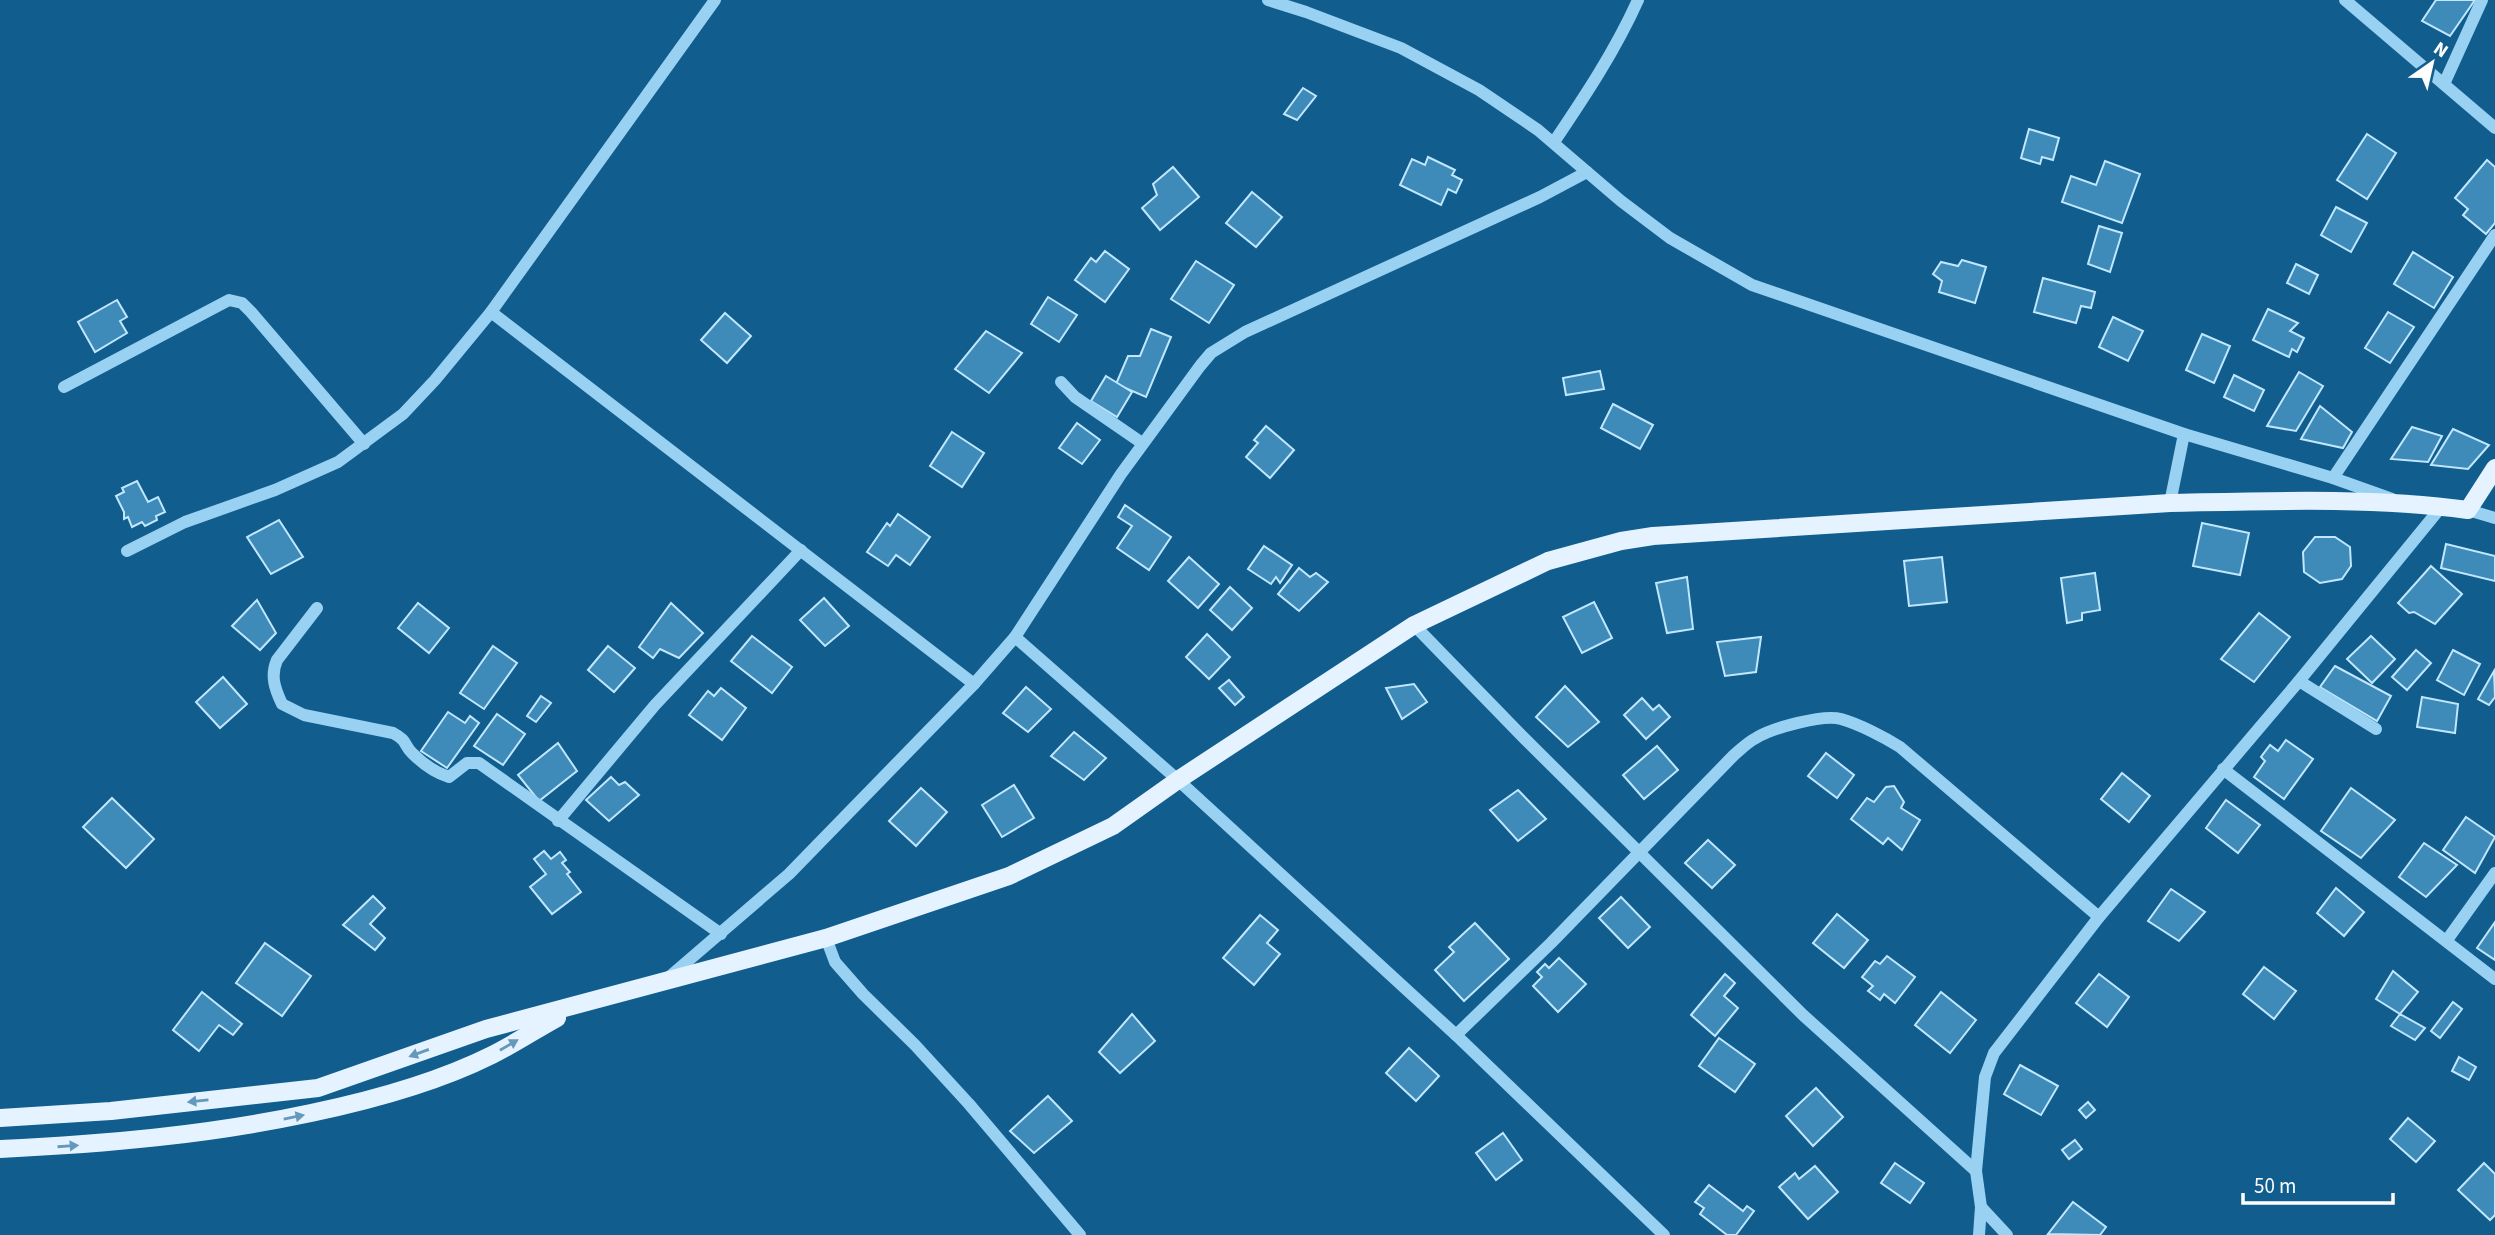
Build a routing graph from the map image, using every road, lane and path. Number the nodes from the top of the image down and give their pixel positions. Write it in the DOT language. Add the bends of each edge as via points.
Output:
graph roads {
  1 [pos="715,0"];
  2 [pos="1268,0"];
  3 [pos="1638,0"];
  4 [pos="2482,0"];
  5 [pos="2348,1"];
  6 [pos="2444,83"];
  7 [pos="2495,128"];
  8 [pos="1553,142"];
  9 [pos="1587,172"];
  10 [pos="2495,235"];
  11 [pos="491,312"];
  12 [pos="1061,382"];
  13 [pos="64,387"];
  14 [pos="2184,434"];
  15 [pos="1142,443"];
  16 [pos="364,444"];
  17 [pos="2495,468"];
  18 [pos="2333,478"];
  19 [pos="2170,503"];
  20 [pos="2405,504"];
  21 [pos="2442,506"];
  22 [pos="2469,510"];
  23 [pos="2495,518"];
  24 [pos="801,550"];
  25 [pos="127,551"];
  26 [pos="317,608"];
  27 [pos="1414,625"];
  28 [pos="1015,637"];
  29 [pos="2300,681"];
  30 [pos="974,684"];
  31 [pos="2376,729"];
  32 [pos="2223,769"];
  33 [pos="1178,780"];
  34 [pos="558,821"];
  35 [pos="1640,852"];
  36 [pos="2495,873"];
  37 [pos="2099,917"];
  38 [pos="721,934"];
  39 [pos="826,938"];
  40 [pos="2447,940"];
  41 [pos="2495,979"];
  42 [pos="663,983"];
  43 [pos="578,1006"];
  44 [pos="1456,1035"];
  45 [pos="0,1118"];
  46 [pos="0,1149"];
  47 [pos="1976,1171"];
  48 [pos="1981,1207"];
  49 [pos="1080,1235"];
  50 [pos="1664,1235"];
  51 [pos="1979,1235"];
  52 [pos="2007,1235"];
  1 -- 11 [label="street"];
  2 -- 8 [label="street" via="1368,34 1426,60 1514,112"];
  3 -- 8 [label="street" via="1596,79"];
  4 -- 6 [label="street"];
  5 -- 6 [label="street"];
  6 -- 7 [label="street"];
  8 -- 9 [label="street"];
  9 -- 14 [label="street" via="1670,238 1752,285"];
  9 -- 15 [label="street" via="1231,340 1206,359"];
  10 -- 18 [label="street"];
  11 -- 16 [label="street" via="420,397"];
  11 -- 24 [label="street"];
  12 -- 15 [label="street" via="1074,397"];
  13 -- 16 [label="street" via="229,300 242,303 251,312"];
  14 -- 18 [label="street"];
  14 -- 19 [label="street"];
  15 -- 28 [label="street"];
  16 -- 25 [label="street" via="310,475 185,522"];
  17 -- 22 [label="main road"];
  18 -- 20 [label="street"];
  19 -- 20 [label="main road"];
  19 -- 27 [label="main road" via="1621,541 1548,561"];
  20 -- 21 [label="main road"];
  21 -- 22 [label="main road"];
  21 -- 29 [label="street"];
  22 -- 23 [label="street"];
  24 -- 30 [label="street"];
  24 -- 34 [label="street" via="655,705"];
  26 -- 34 [label="street" via="273,669 282,704 304,715 393,733 438,774 449,777 467,763 479,764"];
  27 -- 33 [label="main road"];
  27 -- 35 [label="street"];
  28 -- 30 [label="street"];
  28 -- 33 [label="street"];
  29 -- 31 [label="street"];
  29 -- 32 [label="street"];
  30 -- 38 [label="street" via="789,874"];
  32 -- 37 [label="street"];
  32 -- 40 [label="street"];
  33 -- 39 [label="main road" via="1113,826 1009,876"];
  33 -- 44 [label="street"];
  34 -- 38 [label="street"];
  35 -- 37 [label="street" via="1756,737 1824,718 1841,719 1900,747"];
  35 -- 44 [label="street"];
  35 -- 47 [label="street" via="1803,1015"];
  36 -- 40 [label="street"];
  37 -- 47 [label="street" via="1990,1061"];
  38 -- 42 [label="street"];
  39 -- 42 [label="main road"];
  39 -- 49 [label="street" via="835,962 969,1104"];
  40 -- 41 [label="street"];
  42 -- 43 [label="main road"];
  43 -- 45 [label="main road, one-way" via="486,1029 318,1088"];
  46 -- 43 [label="main road, one-way" via="219,1131 369,1101 491,1055"];
  44 -- 50 [label="street"];
  47 -- 48 [label="street"];
  48 -- 51 [label="street"];
  48 -- 52 [label="street"];
}
